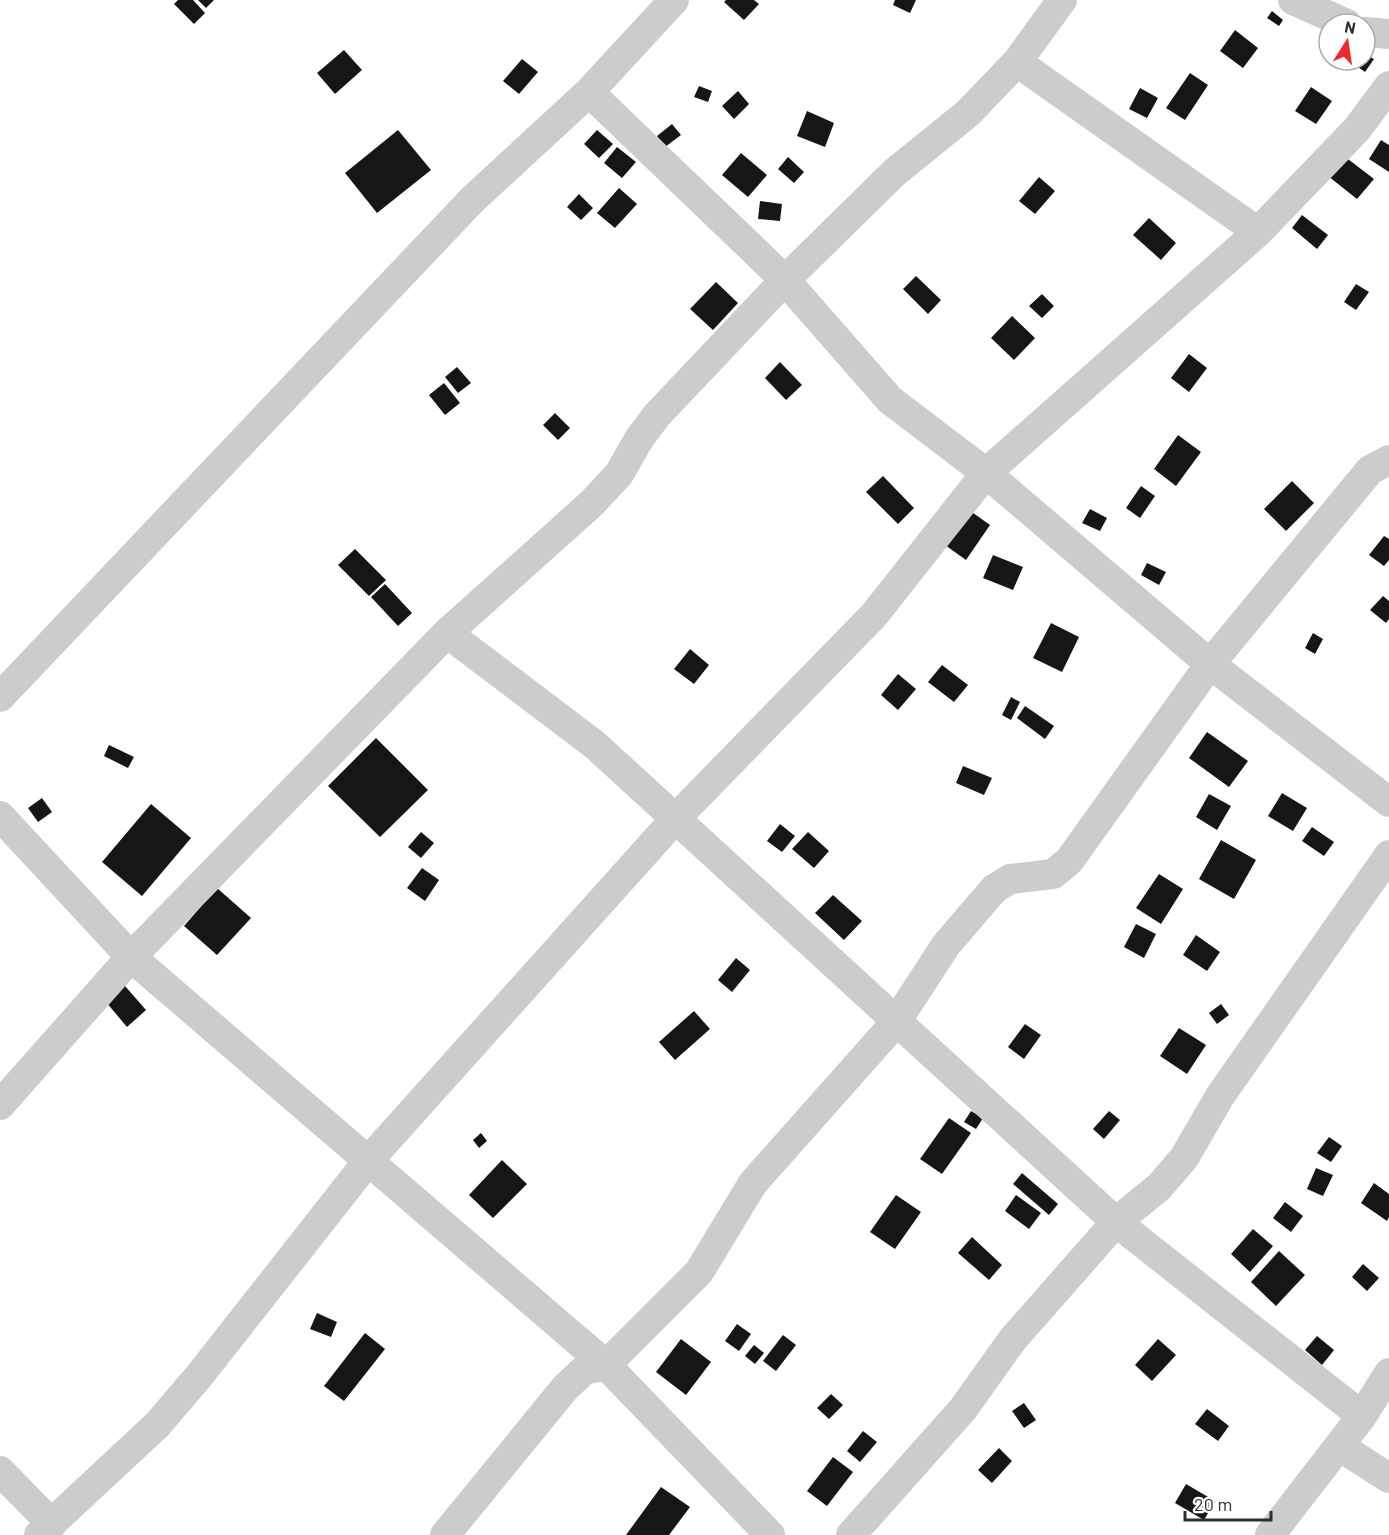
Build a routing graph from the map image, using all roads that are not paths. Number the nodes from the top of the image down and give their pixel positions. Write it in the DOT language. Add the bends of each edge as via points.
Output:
graph roads {
  1 [pos="674,0"];
  2 [pos="1062,0"];
  3 [pos="1293,0"];
  4 [pos="1320,12"];
  5 [pos="1017,62"];
  6 [pos="1389,86"];
  7 [pos="589,92"];
  8 [pos="1258,232"];
  9 [pos="785,280"];
  10 [pos="1389,460"];
  11 [pos="986,473"];
  12 [pos="447,633"];
  13 [pos="1210,664"];
  14 [pos="0,697"];
  15 [pos="1389,802"];
  16 [pos="0,816"];
  17 [pos="676,818"];
  18 [pos="1389,855"];
  19 [pos="131,957"];
  20 [pos="896,1022"];
  21 [pos="0,1105"];
  22 [pos="368,1161"];
  23 [pos="1116,1222"];
  24 [pos="606,1365"];
  25 [pos="1389,1373"];
  26 [pos="1362,1416"];
  27 [pos="1339,1446"];
  28 [pos="0,1471"];
  29 [pos="1389,1478"];
  30 [pos="45,1530"];
  31 [pos="445,1535"];
  32 [pos="770,1535"];
  33 [pos="851,1535"];
  34 [pos="1270,1535"];
  1 -- 7 [label="street"];
  2 -- 5 [label="street"];
  3 -- 4 [label="street"];
  5 -- 8 [label="street"];
  5 -- 9 [label="street" via="968,113 895,172"];
  6 -- 8 [label="street" via="1357,129"];
  7 -- 9 [label="street"];
  7 -- 14 [label="street" via="472,200"];
  8 -- 11 [label="street"];
  9 -- 11 [label="street" via="890,400"];
  9 -- 12 [label="street" via="657,415 619,474 592,503"];
  10 -- 13 [label="street" via="1370,470"];
  11 -- 13 [label="street"];
  11 -- 17 [label="street" via="874,615"];
  12 -- 17 [label="street" via="596,745"];
  12 -- 19 [label="street"];
  13 -- 15 [label="street"];
  13 -- 20 [label="street" via="1069,861 1053,874 1011,879 994,889 946,945"];
  16 -- 19 [label="street"];
  17 -- 20 [label="street"];
  17 -- 22 [label="street"];
  18 -- 23 [label="street" via="1220,1096 1184,1158 1159,1187"];
  19 -- 21 [label="street"];
  19 -- 22 [label="street"];
  20 -- 23 [label="street"];
  20 -- 24 [label="street" via="753,1183 699,1272"];
  22 -- 24 [label="street"];
  22 -- 30 [label="street" via="157,1425"];
  23 -- 26 [label="street"];
  23 -- 33 [label="street" via="1013,1339 963,1409"];
  24 -- 31 [label="street" via="584,1370 565,1388"];
  24 -- 32 [label="street"];
  25 -- 26 [label="street"];
  26 -- 27 [label="street"];
  27 -- 29 [label="street"];
  27 -- 34 [label="street"];
  28 -- 30 [label="street"];
}
